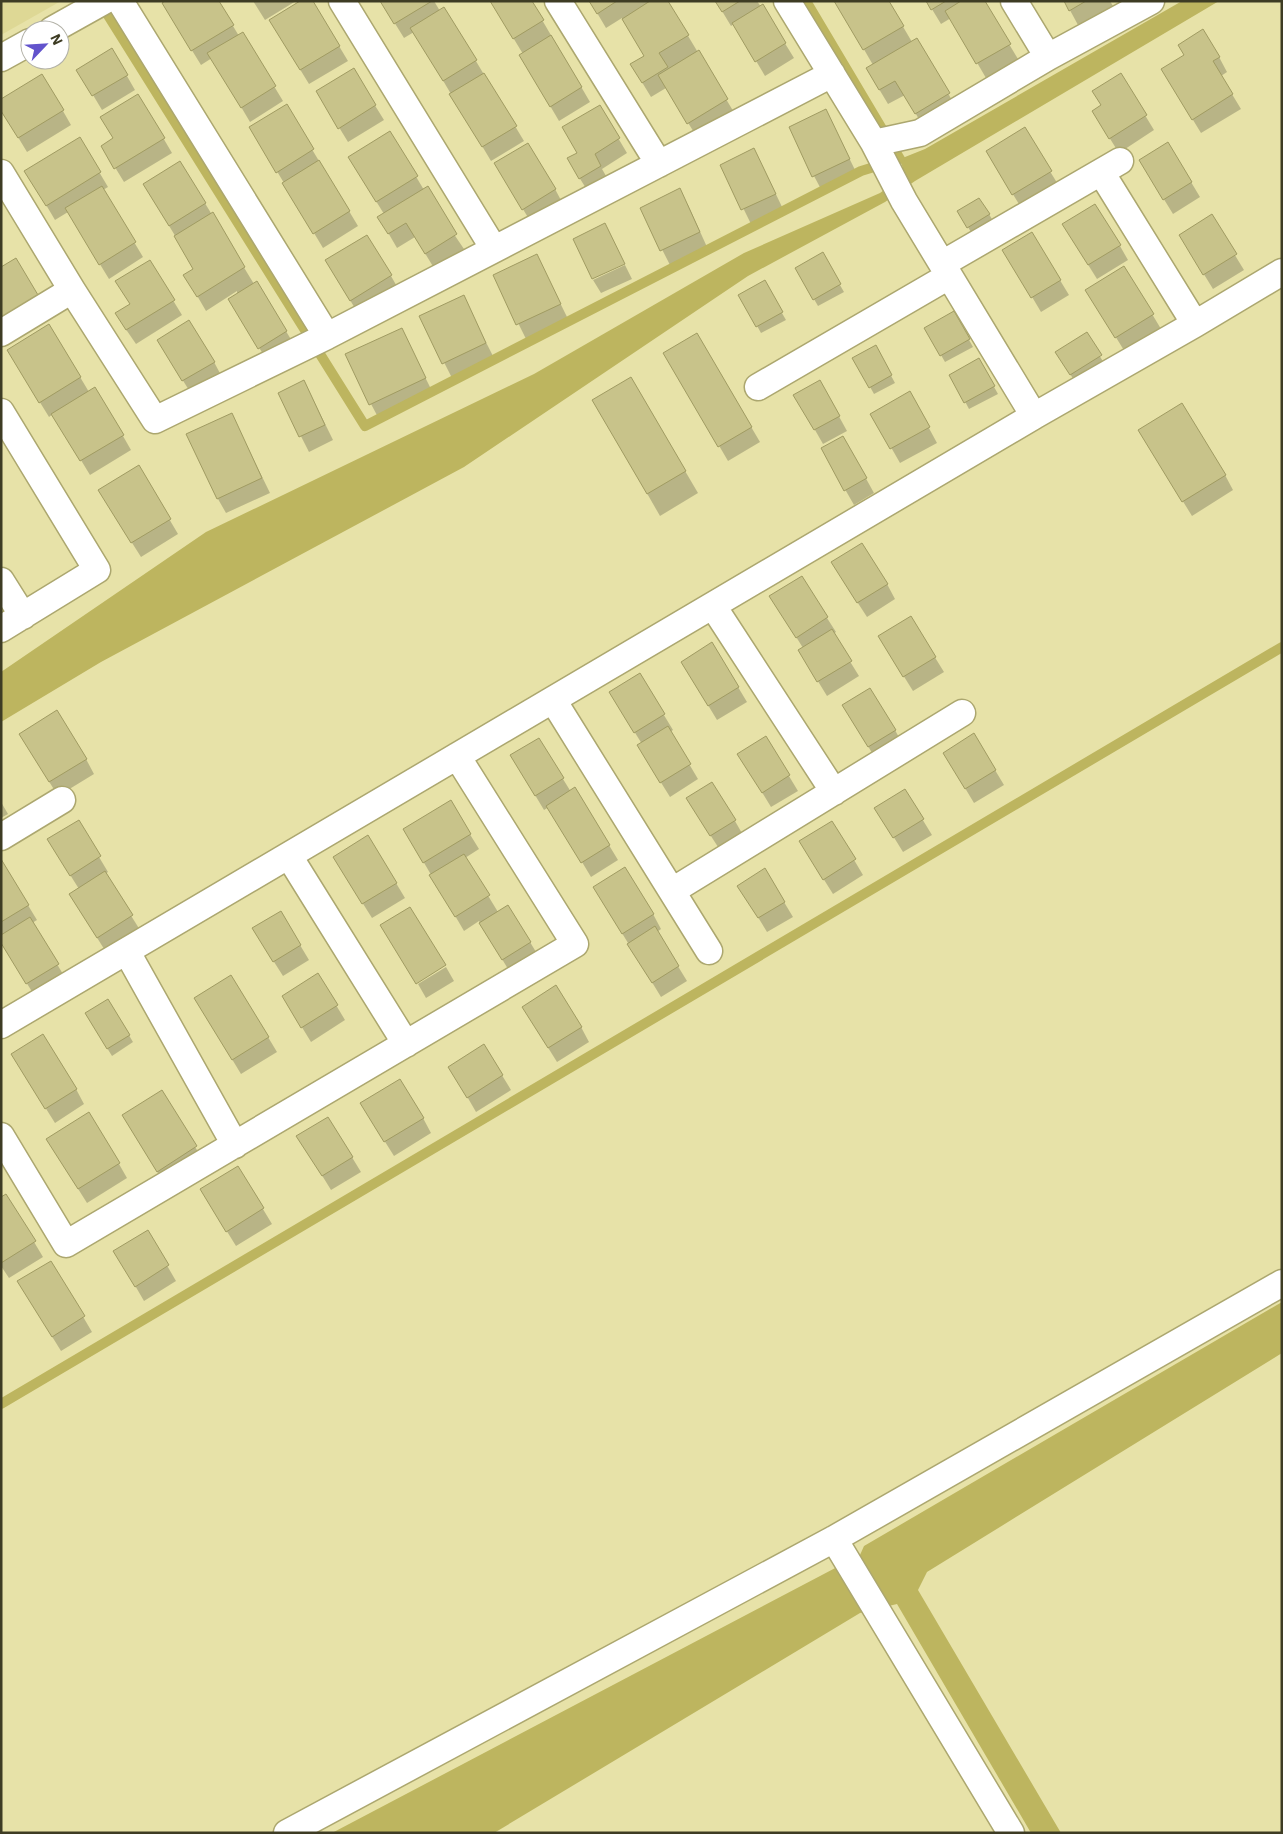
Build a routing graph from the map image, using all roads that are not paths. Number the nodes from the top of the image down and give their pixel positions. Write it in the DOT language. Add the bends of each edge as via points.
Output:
graph roads {
  1 [pos="120,1"];
  2 [pos="342,1"];
  3 [pos="558,1"];
  4 [pos="787,1"];
  5 [pos="1014,1"];
  6 [pos="1151,1"];
  7 [pos="99,4"];
  8 [pos="70,20"];
  9 [pos="20,48"];
  10 [pos="1048,57"];
  11 [pos="1,58"];
  12 [pos="832,74"];
  13 [pos="877,149"];
  14 [pos="659,164"];
  15 [pos="1,173"];
  16 [pos="494,250"];
  17 [pos="946,270"];
  18 [pos="1282,272"];
  19 [pos="72,290"];
  20 [pos="1195,324"];
  21 [pos="1,333"];
  22 [pos="317,341"];
  23 [pos="758,387"];
  24 [pos="1,412"];
  25 [pos="1034,416"];
  26 [pos="1,580"];
  27 [pos="713,606"];
  28 [pos="23,616"];
  29 [pos="1,630"];
  30 [pos="554,700"];
  31 [pos="962,713"];
  32 [pos="457,756"];
  33 [pos="834,792"];
  34 [pos="62,800"];
  35 [pos="1,837"];
  36 [pos="289,856"];
  37 [pos="672,891"];
  38 [pos="709,951"];
  39 [pos="126,952"];
  40 [pos="1,1025"];
  41 [pos="406,1044"];
  42 [pos="1,1136"];
  43 [pos="235,1145"];
  44 [pos="1282,1283"];
  45 [pos="834,1539"];
  46 [pos="287,1833"];
  47 [pos="1011,1833"];
  1 -- 22 [label="street"];
  2 -- 16 [label="street"];
  3 -- 14 [label="street"];
  4 -- 12 [label="street"];
  5 -- 10 [label="street"];
  6 -- 10 [label="street"];
  7 -- 8 [label="street"];
  9 -- 11 [label="street"];
  10 -- 13 [label="street" via="920,132 900,137"];
  12 -- 13 [label="street"];
  12 -- 14 [label="street"];
  13 -- 17 [label="street"];
  14 -- 16 [label="street"];
  15 -- 19 [label="street"];
  16 -- 22 [label="street"];
  17 -- 20 [label="street" via="1111,167"];
  17 -- 23 [label="street"];
  17 -- 25 [label="street"];
  18 -- 20 [label="street"];
  19 -- 21 [label="street"];
  19 -- 22 [label="street" via="155,420"];
  20 -- 25 [label="street"];
  24 -- 28 [label="street" via="98,570"];
  25 -- 27 [label="street"];
  26 -- 28 [label="street"];
  27 -- 30 [label="street"];
  27 -- 33 [label="street"];
  28 -- 29 [label="street"];
  30 -- 32 [label="street"];
  30 -- 37 [label="street"];
  31 -- 33 [label="street"];
  32 -- 36 [label="street"];
  32 -- 41 [label="street" via="575,944"];
  33 -- 37 [label="street"];
  34 -- 35 [label="street"];
  36 -- 39 [label="street"];
  36 -- 41 [label="street"];
  37 -- 38 [label="street"];
  39 -- 40 [label="street"];
  39 -- 43 [label="street"];
  41 -- 43 [label="street"];
  42 -- 43 [label="street" via="66,1244"];
  44 -- 45 [label="street"];
  45 -- 46 [label="street"];
  45 -- 47 [label="street"];
}
